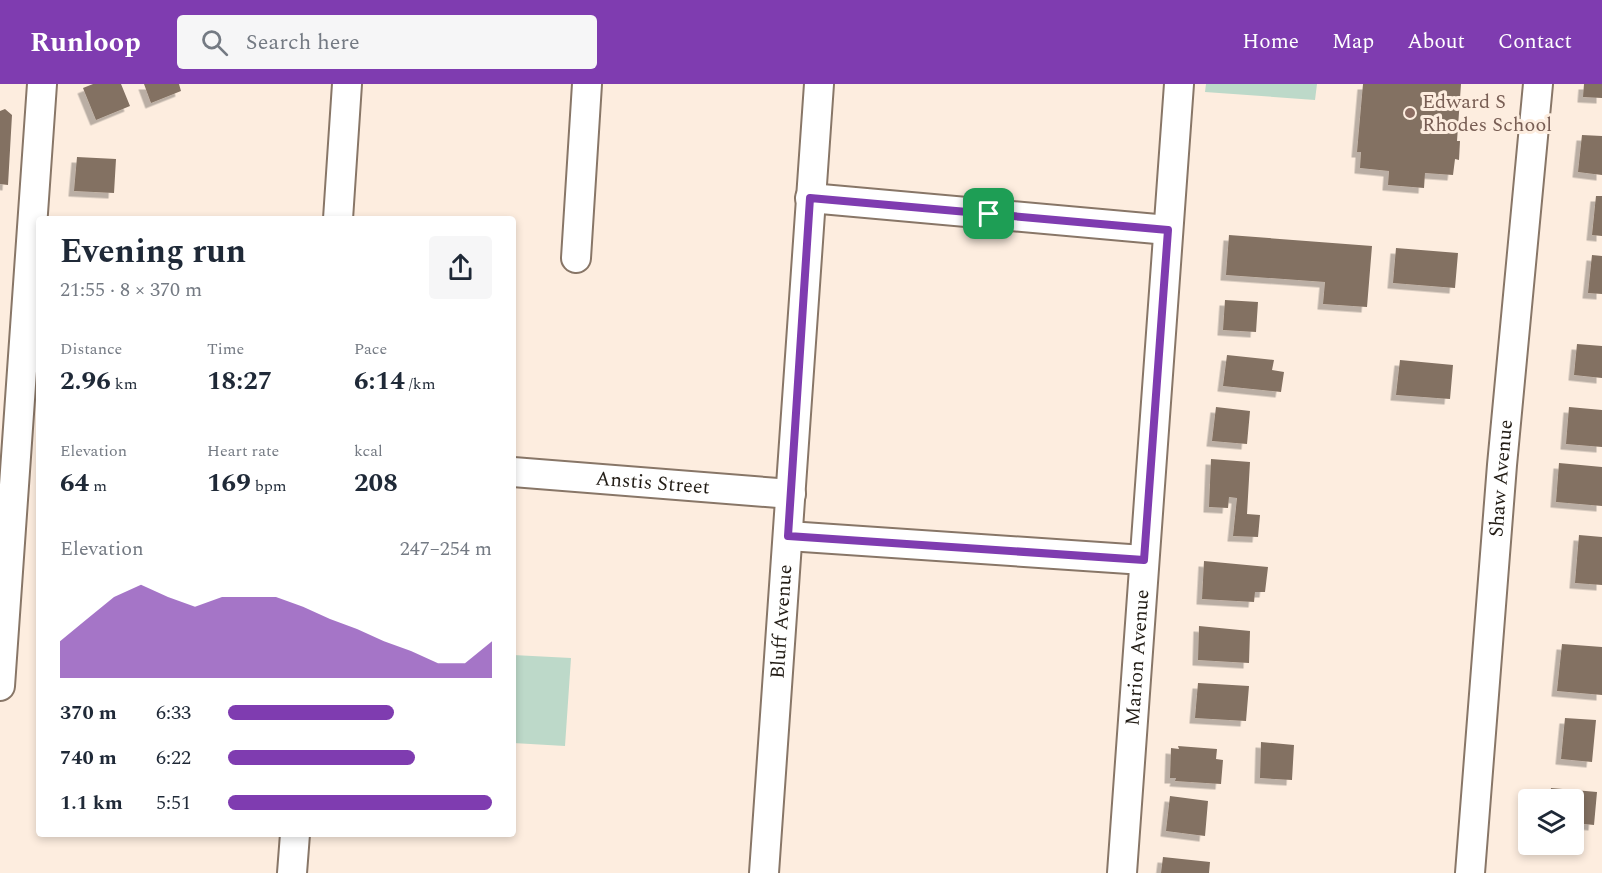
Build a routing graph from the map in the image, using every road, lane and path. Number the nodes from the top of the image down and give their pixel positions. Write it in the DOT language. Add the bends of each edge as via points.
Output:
graph roads {
  1 [pos="42,84"];
  2 [pos="347,84"];
  3 [pos="587,84"];
  4 [pos="819,84"];
  5 [pos="1179,84"];
  6 [pos="1538,84"];
  7 [pos="810,198"];
  8 [pos="338,216"];
  9 [pos="1168,230"];
  10 [pos="576,258"];
  11 [pos="516,472"];
  12 [pos="791,494"];
  13 [pos="788,536"];
  14 [pos="1144,560"];
  15 [pos="0,686"];
  16 [pos="295,837"];
  17 [pos="292,873"];
  18 [pos="764,873"];
  19 [pos="1122,873"];
  20 [pos="1470,873"];
  1 -- 15 [label="street"];
  2 -- 8 [label="street"];
  3 -- 10 [label="street"];
  4 -- 7 [label="street, Bluff Avenue"];
  5 -- 9 [label="street, Marion Avenue"];
  6 -- 20 [label="street, Shaw Avenue" via="1502,465"];
  7 -- 9 [label="street"];
  7 -- 12 [label="street, Bluff Avenue"];
  9 -- 14 [label="street, Marion Avenue"];
  11 -- 12 [label="street, Anstis Street"];
  12 -- 13 [label="street, Bluff Avenue"];
  13 -- 14 [label="street"];
  13 -- 18 [label="street, Bluff Avenue"];
  14 -- 19 [label="street, Marion Avenue"];
  16 -- 17 [label="street"];
}
